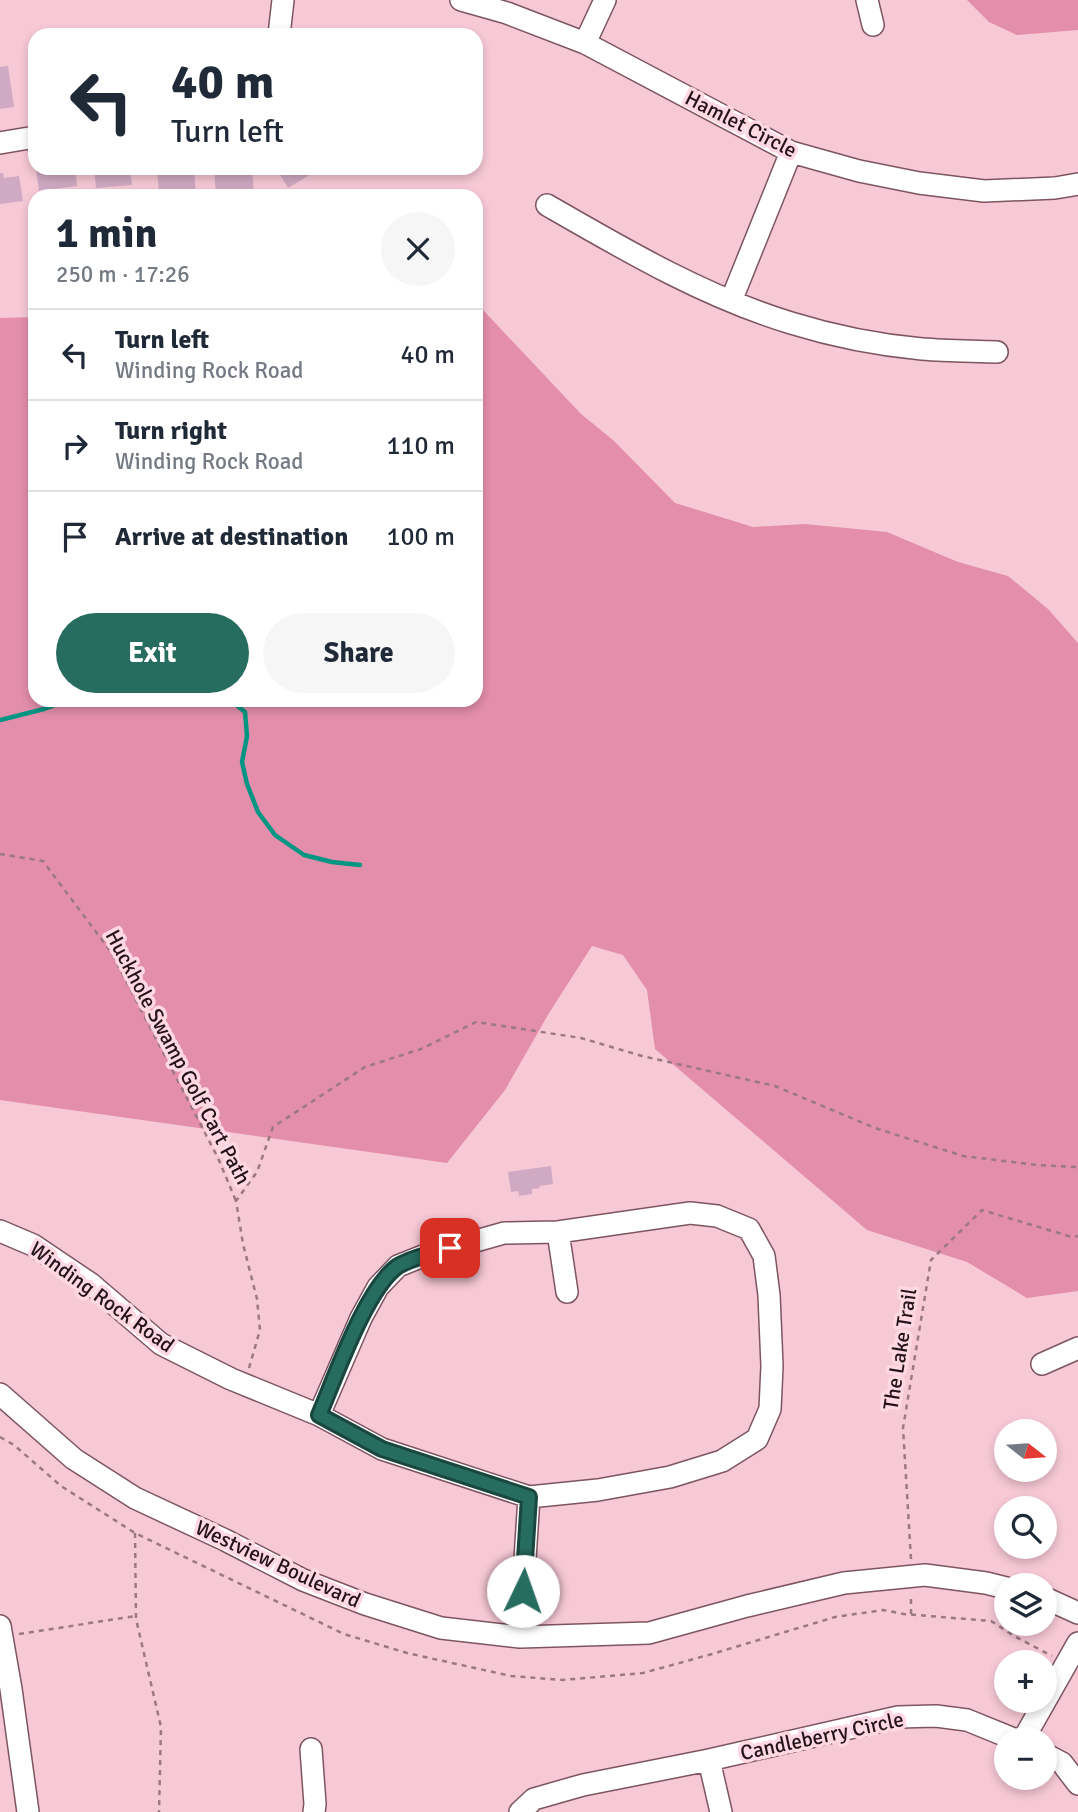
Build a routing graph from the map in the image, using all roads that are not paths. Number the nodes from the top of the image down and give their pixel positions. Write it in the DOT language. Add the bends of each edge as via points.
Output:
graph roads {
  1 [pos="283,0"];
  2 [pos="461,0"];
  3 [pos="605,0"];
  4 [pos="867,0"];
  5 [pos="873,25"];
  6 [pos="280,28"];
  7 [pos="585,43"];
  8 [pos="28,138"];
  9 [pos="0,143"];
  10 [pos="791,152"];
  11 [pos="1078,184"];
  12 [pos="547,205"];
  13 [pos="731,301"];
  14 [pos="997,352"];
  15 [pos="0,1231"];
  16 [pos="558,1232"];
  17 [pos="566,1292"];
  18 [pos="1078,1348"];
  19 [pos="1042,1364"];
  20 [pos="0,1394"];
  21 [pos="319,1415"];
  22 [pos="529,1497"];
  23 [pos="994,1585"];
  24 [pos="1057,1603"];
  25 [pos="1078,1613"];
  26 [pos="1,1632"];
  27 [pos="520,1637"];
  28 [pos="1078,1643"];
  29 [pos="1030,1727"];
  30 [pos="994,1731"];
  31 [pos="311,1749"];
  32 [pos="709,1760"];
  33 [pos="1057,1760"];
  34 [pos="1078,1784"];
  35 [pos="28,1812"];
  36 [pos="314,1812"];
  37 [pos="520,1812"];
  38 [pos="721,1812"];
  1 -- 6 [label="street"];
  2 -- 7 [label="street, Hamlet Circle"];
  3 -- 7 [label="street"];
  4 -- 5 [label="street"];
  7 -- 10 [label="street, Hamlet Circle"];
  8 -- 9 [label="street"];
  10 -- 11 [label="street, Hamlet Circle" via="859,171 984,191"];
  10 -- 13 [label="street"];
  12 -- 13 [label="street" via="642,260"];
  13 -- 14 [label="street" via="852,339 922,349"];
  15 -- 21 [label="street, Winding Rock Road" via="33,1245 91,1284 161,1344"];
  16 -- 17 [label="street"];
  16 -- 21 [label="street, Winding Rock Road" via="504,1234 398,1266 378,1287 361,1318"];
  16 -- 22 [label="street, Winding Rock Road" via="690,1213 718,1216 749,1229 764,1256 769,1295 770,1409 757,1439 722,1461 670,1477"];
  18 -- 19 [label="street"];
  20 -- 27 [label="street, Westview Boulevard" via="74,1459 135,1498 303,1580 441,1628"];
  21 -- 22 [label="street, Winding Rock Road" via="382,1449"];
  22 -- 27 [label="street"];
  23 -- 27 [label="street, Westview Boulevard" via="925,1575 844,1583 649,1633"];
  24 -- 25 [label="street"];
  26 -- 35 [label="street"];
  28 -- 29 [label="street"];
  30 -- 32 [label="street, Candleberry Circle" via="967,1720 898,1717"];
  31 -- 36 [label="street"];
  32 -- 37 [label="street, Candleberry Circle" via="534,1798"];
  32 -- 38 [label="street"];
  33 -- 34 [label="street"];
}
